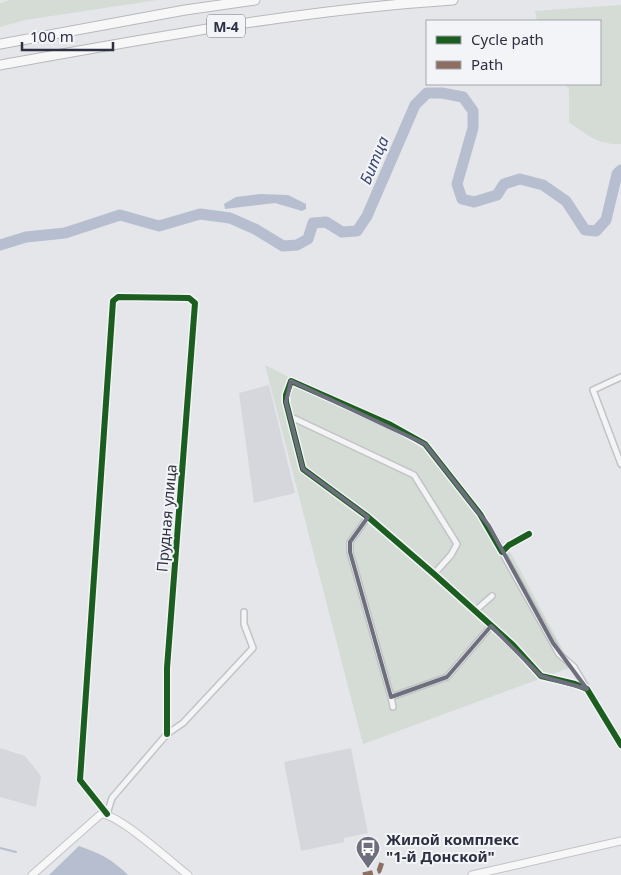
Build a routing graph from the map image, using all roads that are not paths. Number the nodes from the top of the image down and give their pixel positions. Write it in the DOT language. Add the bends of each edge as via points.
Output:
graph roads {
  1 [pos="255,0"];
  2 [pos="453,0"];
  3 [pos="0,44"];
  4 [pos="0,64"];
  5 [pos="621,377"];
  6 [pos="289,416"];
  7 [pos="621,464"];
  8 [pos="368,517"];
  9 [pos="529,534"];
  10 [pos="502,552"];
  11 [pos="434,574"];
  12 [pos="492,596"];
  13 [pos="475,611"];
  14 [pos="244,612"];
  15 [pos="491,626"];
  16 [pos="588,689"];
  17 [pos="391,698"];
  18 [pos="393,707"];
  19 [pos="167,734"];
  20 [pos="621,745"];
  21 [pos="107,814"];
  22 [pos="621,841"];
  23 [pos="32,875"];
  24 [pos="188,875"];
  25 [pos="472,875"];
  1 -- 3 [label="highway, М-4"];
  2 -- 4 [label="highway, М-4" via="329,10"];
  5 -- 7 [label="street" via="593,390"];
  6 -- 8 [label="street" via="303,469"];
  6 -- 10 [label="street" via="286,395 291,381 417,438 435,454 468,497 489,526"];
  6 -- 11 [label="street" via="414,475 457,544"];
  8 -- 11 [label="street"];
  8 -- 17 [label="street" via="350,542 350,552"];
  9 -- 10 [label="street"];
  10 -- 16 [label="street" via="559,654 574,667"];
  11 -- 13 [label="street"];
  12 -- 13 [label="street"];
  13 -- 15 [label="street"];
  14 -- 19 [label="street" via="244,624 253,648 183,723"];
  15 -- 16 [label="street" via="541,676"];
  15 -- 17 [label="street" via="447,677"];
  16 -- 20 [label="street"];
  17 -- 18 [label="street"];
  19 -- 21 [label="street" via="112,798"];
  19 -- 21 [label="street, Прудная улица" via="167,668 195,303 188,298 118,297 113,301 80,780"];
  21 -- 23 [label="street" via="96,816"];
  21 -- 24 [label="street"];
  22 -- 25 [label="street"];
}
